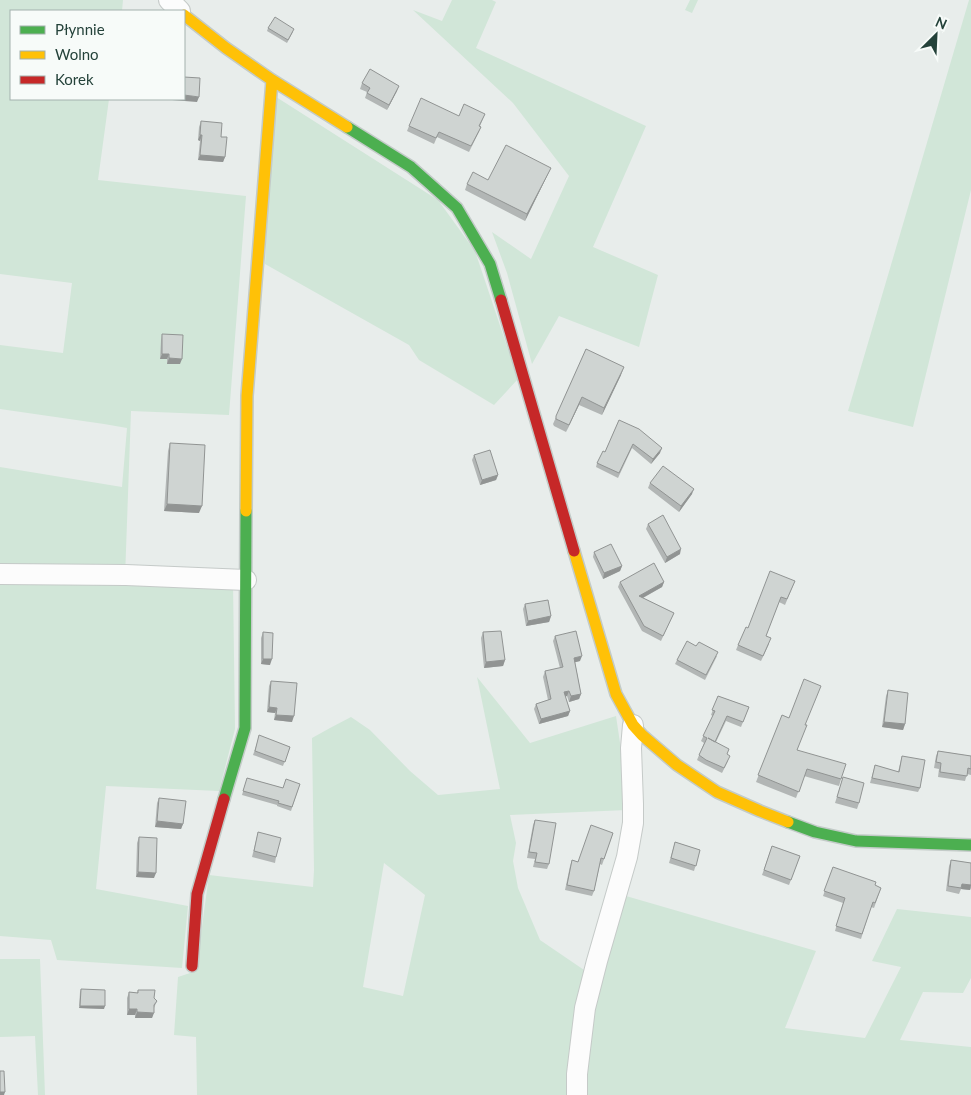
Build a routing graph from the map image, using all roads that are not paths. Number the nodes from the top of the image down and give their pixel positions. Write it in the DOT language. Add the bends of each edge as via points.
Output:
graph roads {
  1 [pos="169,0"];
  2 [pos="179,10"];
  3 [pos="185,16"];
  4 [pos="272,80"];
  5 [pos="0,574"];
  6 [pos="246,580"];
  7 [pos="633,725"];
  8 [pos="971,844"];
  9 [pos="192,966"];
  10 [pos="576,1095"];
  1 -- 2 [label="street"];
  3 -- 4 [label="street"];
  4 -- 6 [label="street" via="247,396"];
  4 -- 7 [label="street" via="411,167 457,208 490,264 616,694"];
  5 -- 6 [label="street"];
  6 -- 9 [label="street" via="245,728 197,894"];
  7 -- 8 [label="street" via="677,765 717,792 786,822 856,840"];
  7 -- 10 [label="street" via="630,748 633,823 627,857 585,1008"];
}
